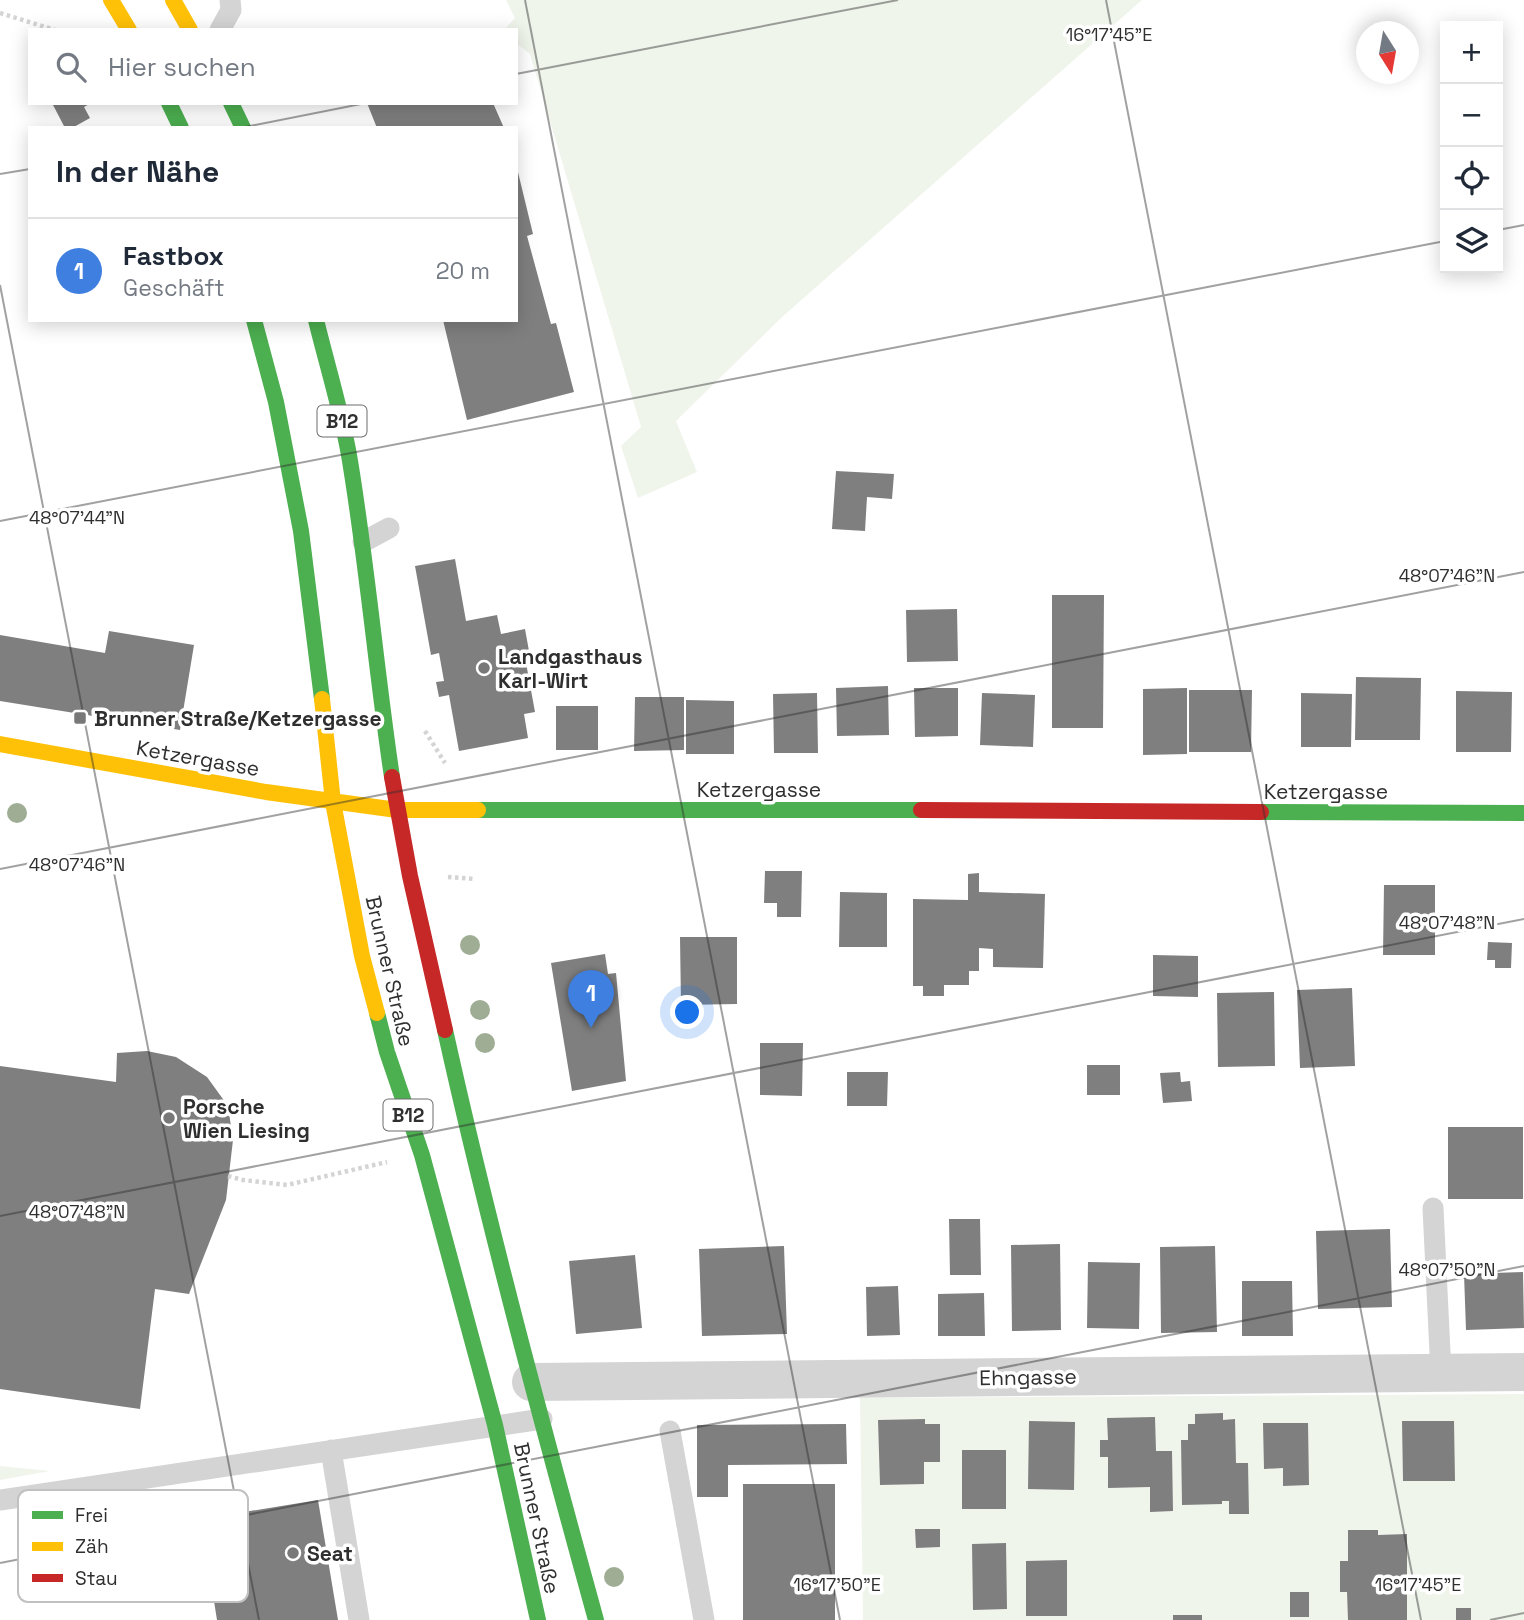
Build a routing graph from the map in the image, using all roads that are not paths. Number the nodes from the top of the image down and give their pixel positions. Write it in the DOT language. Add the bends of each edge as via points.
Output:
graph roads {
  1 [pos="111,0"];
  2 [pos="173,0"];
  3 [pos="230,0"];
  4 [pos="128,28"];
  5 [pos="189,28"];
  6 [pos="221,28"];
  7 [pos="170,105"];
  8 [pos="232,105"];
  9 [pos="180,126"];
  10 [pos="242,126"];
  11 [pos="255,322"];
  12 [pos="316,322"];
  13 [pos="389,528"];
  14 [pos="363,542"];
  15 [pos="0,744"];
  16 [pos="333,802"];
  17 [pos="397,810"];
  18 [pos="1524,813"];
  19 [pos="1433,1208"];
  20 [pos="1524,1372"];
  21 [pos="1441,1373"];
  22 [pos="531,1382"];
  23 [pos="542,1419"];
  24 [pos="495,1425"];
  25 [pos="670,1431"];
  26 [pos="331,1450"];
  27 [pos="66,1490"];
  28 [pos="18,1497"];
  29 [pos="0,1500"];
  30 [pos="359,1620"];
  31 [pos="538,1620"];
  32 [pos="596,1620"];
  33 [pos="704,1620"];
  1 -- 4 [label="main road"];
  2 -- 5 [label="main road"];
  3 -- 6 [label="lane" via="231,10"];
  7 -- 9 [label="main road"];
  8 -- 10 [label="main road"];
  11 -- 16 [label="main road, Brunner Straße / B12" via="276,402 301,531"];
  12 -- 14 [label="main road, Brunner Straße / B12" via="348,451"];
  13 -- 14 [label="lane"];
  14 -- 17 [label="main road, Brunner Straße / B12"];
  15 -- 16 [label="main road, Ketzergasse"];
  16 -- 17 [label="main road, Ketzergasse"];
  16 -- 24 [label="main road, Brunner Straße / B12" via="362,956"];
  17 -- 18 [label="main road, Ketzergasse"];
  17 -- 22 [label="main road, Brunner Straße / B12" via="471,1148"];
  19 -- 21 [label="lane"];
  20 -- 21 [label="street, Ehngasse"];
  21 -- 22 [label="street, Ehngasse"];
  22 -- 23 [label="main road, Brunner Straße / B12"];
  23 -- 24 [label="lane"];
  23 -- 32 [label="main road, Brunner Straße / B12"];
  24 -- 26 [label="lane"];
  24 -- 31 [label="main road, Brunner Straße / B12"];
  25 -- 33 [label="lane"];
  26 -- 27 [label="lane"];
  26 -- 30 [label="lane"];
  28 -- 29 [label="lane"];
}
